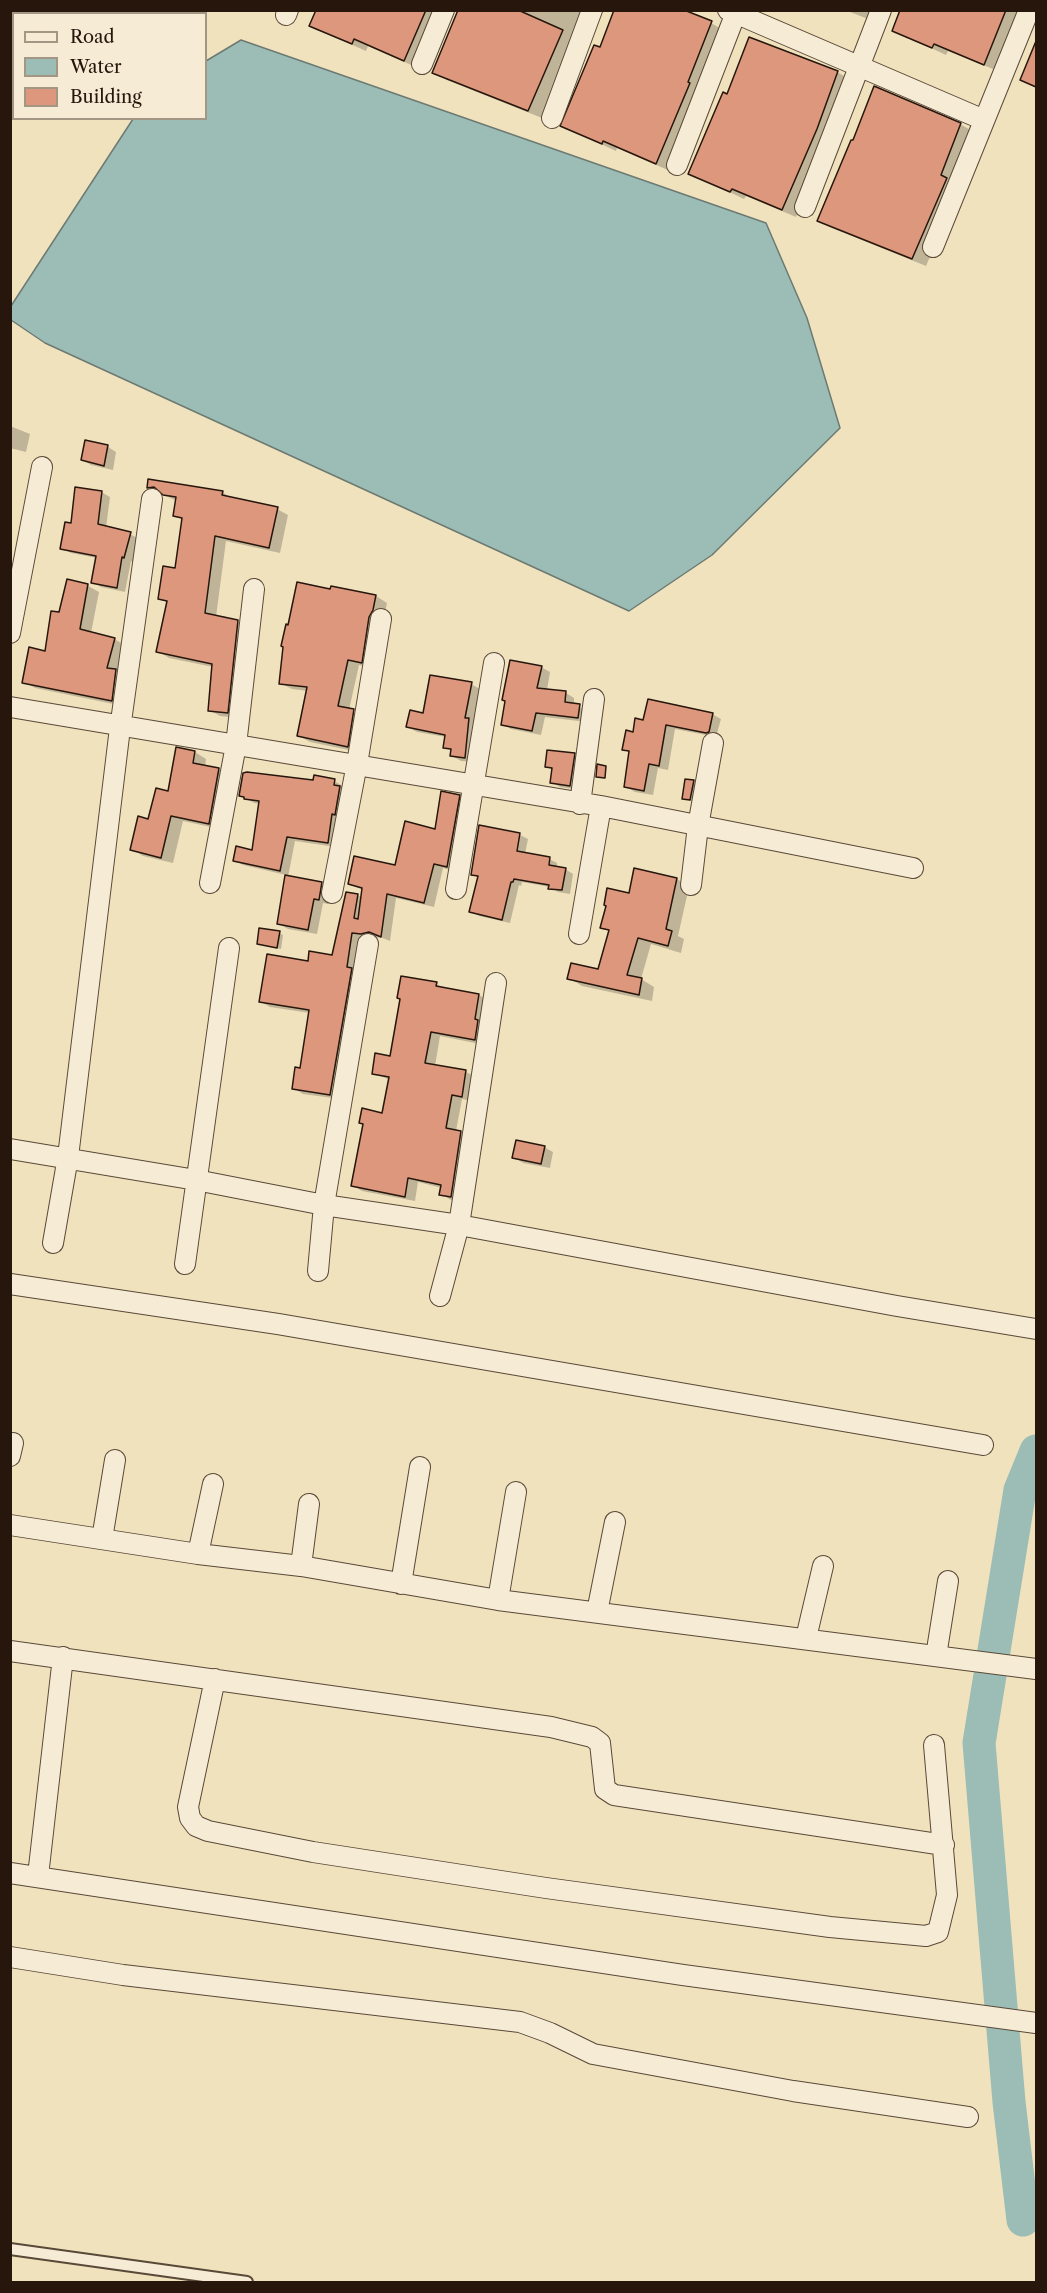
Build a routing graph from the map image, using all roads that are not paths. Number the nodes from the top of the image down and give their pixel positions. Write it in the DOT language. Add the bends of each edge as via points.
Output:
graph roads {
  1 [pos="444,10"];
  2 [pos="592,10"];
  3 [pos="881,10"];
  4 [pos="1029,10"];
  5 [pos="734,12"];
  6 [pos="422,64"];
  7 [pos="860,68"];
  8 [pos="552,118"];
  9 [pos="984,120"];
  10 [pos="677,165"];
  11 [pos="805,207"];
  12 [pos="933,247"];
  13 [pos="42,467"];
  14 [pos="152,499"];
  15 [pos="254,589"];
  16 [pos="381,619"];
  17 [pos="10,633"];
  18 [pos="494,663"];
  19 [pos="594,699"];
  20 [pos="10,707"];
  21 [pos="120,726"];
  22 [pos="713,744"];
  23 [pos="236,745"];
  24 [pos="357,764"];
  25 [pos="472,786"];
  26 [pos="580,804"];
  27 [pos="601,806"];
  28 [pos="698,826"];
  29 [pos="913,868"];
  30 [pos="210,882"];
  31 [pos="691,885"];
  32 [pos="456,889"];
  33 [pos="332,893"];
  34 [pos="579,934"];
  35 [pos="368,944"];
  36 [pos="229,948"];
  37 [pos="496,982"];
  38 [pos="10,1149"];
  39 [pos="68,1157"];
  40 [pos="196,1180"];
  41 [pos="324,1205"];
  42 [pos="459,1225"];
  43 [pos="53,1243"];
  44 [pos="185,1264"];
  45 [pos="318,1271"];
  46 [pos="10,1284"];
  47 [pos="440,1296"];
  48 [pos="1036,1329"];
  49 [pos="983,1445"];
  50 [pos="115,1460"];
  51 [pos="420,1467"];
  52 [pos="213,1484"];
  53 [pos="516,1492"];
  54 [pos="309,1504"];
  55 [pos="615,1522"];
  56 [pos="10,1525"];
  57 [pos="102,1539"];
  58 [pos="198,1554"];
  59 [pos="301,1566"];
  60 [pos="823,1566"];
  61 [pos="948,1581"];
  62 [pos="401,1584"];
  63 [pos="498,1600"];
  64 [pos="597,1612"];
  65 [pos="806,1638"];
  66 [pos="10,1651"];
  67 [pos="936,1656"];
  68 [pos="63,1657"];
  69 [pos="1036,1669"];
  70 [pos="215,1679"];
  71 [pos="934,1745"];
  72 [pos="944,1845"];
  73 [pos="10,1873"];
  74 [pos="38,1876"];
  75 [pos="10,1957"];
  76 [pos="1036,2023"];
  77 [pos="968,2117"];
  78 [pos="10,2249"];
  79 [pos="247,2283"];
  1 -- 6 [label="street"];
  2 -- 8 [label="street"];
  3 -- 7 [label="street"];
  4 -- 9 [label="street"];
  5 -- 7 [label="street"];
  5 -- 10 [label="street"];
  7 -- 9 [label="street"];
  7 -- 11 [label="street"];
  9 -- 12 [label="street"];
  13 -- 17 [label="street"];
  14 -- 21 [label="street"];
  15 -- 23 [label="street"];
  16 -- 24 [label="street"];
  18 -- 25 [label="street"];
  19 -- 26 [label="street"];
  20 -- 21 [label="street"];
  21 -- 23 [label="street"];
  21 -- 39 [label="street"];
  22 -- 28 [label="street"];
  23 -- 24 [label="street"];
  23 -- 30 [label="street"];
  24 -- 25 [label="street"];
  24 -- 33 [label="street"];
  25 -- 26 [label="street"];
  25 -- 32 [label="street"];
  26 -- 27 [label="street"];
  27 -- 28 [label="street"];
  27 -- 34 [label="street"];
  28 -- 29 [label="street"];
  28 -- 31 [label="street"];
  35 -- 41 [label="street"];
  36 -- 40 [label="street"];
  37 -- 42 [label="street"];
  38 -- 39 [label="street"];
  39 -- 40 [label="street"];
  39 -- 43 [label="street"];
  40 -- 41 [label="street"];
  40 -- 44 [label="street"];
  41 -- 42 [label="street"];
  41 -- 45 [label="street"];
  42 -- 47 [label="street"];
  42 -- 48 [label="street"];
  46 -- 49 [label="street" via="278,1324"];
  50 -- 57 [label="street"];
  51 -- 62 [label="street"];
  52 -- 58 [label="street"];
  53 -- 63 [label="street"];
  54 -- 59 [label="street"];
  55 -- 64 [label="street"];
  56 -- 57 [label="street"];
  57 -- 58 [label="street"];
  58 -- 59 [label="street"];
  59 -- 62 [label="street"];
  60 -- 65 [label="street"];
  61 -- 67 [label="street"];
  62 -- 63 [label="street"];
  63 -- 64 [label="street"];
  64 -- 65 [label="street"];
  65 -- 67 [label="street"];
  66 -- 68 [label="street"];
  67 -- 69 [label="street"];
  68 -- 70 [label="street"];
  68 -- 74 [label="street"];
  70 -- 72 [label="street" via="551,1727 592,1737 600,1743 604,1789 614,1795"];
  70 -- 72 [label="street" via="188,1806 196,1826 208,1831 313,1852 546,1888 830,1927 926,1936 938,1932 945,1906"];
  71 -- 72 [label="street"];
  73 -- 74 [label="street"];
  74 -- 76 [label="street" via="683,1975"];
  75 -- 77 [label="street" via="134,1976 520,2022 594,2054 793,2091"];
  78 -- 79 [label="lane"];
}
